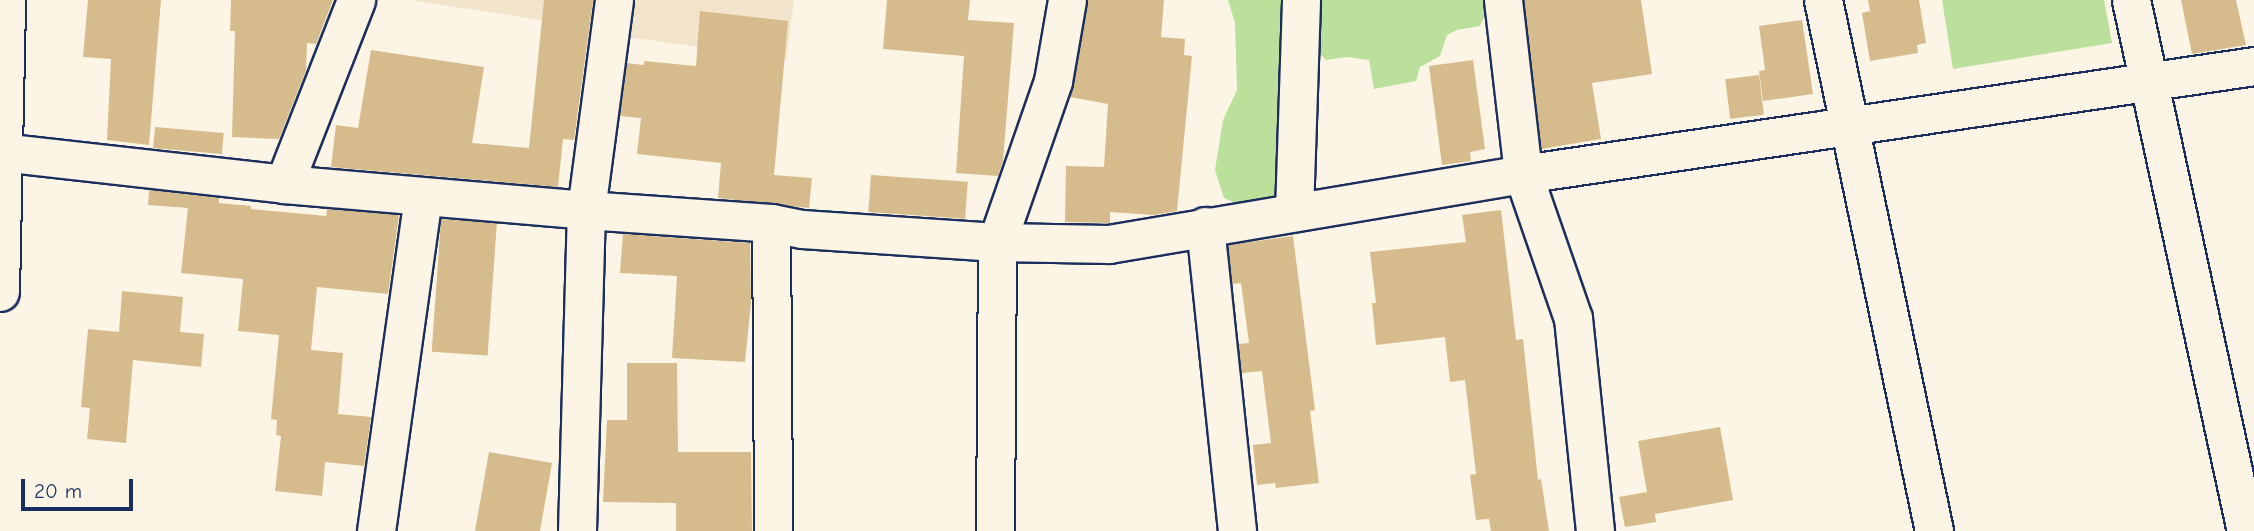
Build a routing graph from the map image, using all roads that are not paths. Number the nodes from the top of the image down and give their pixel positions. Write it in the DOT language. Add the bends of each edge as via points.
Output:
graph roads {
  1 [pos="6,0"];
  2 [pos="356,0"];
  3 [pos="614,0"];
  4 [pos="1068,0"];
  5 [pos="1301,0"];
  6 [pos="1503,0"];
  7 [pos="1823,0"];
  8 [pos="2132,0"];
  9 [pos="2254,66"];
  10 [pos="2148,81"];
  11 [pos="1849,126"];
  12 [pos="2,152"];
  13 [pos="1523,174"];
  14 [pos="284,184"];
  15 [pos="423,196"];
  16 [pos="586,210"];
  17 [pos="1294,212"];
  18 [pos="771,223"];
  19 [pos="1205,226"];
  20 [pos="998,242"];
  21 [pos="0,292"];
  22 [pos="376,531"];
  23 [pos="577,531"];
  24 [pos="773,531"];
  25 [pos="995,531"];
  26 [pos="1237,531"];
  27 [pos="1595,531"];
  28 [pos="1934,531"];
  29 [pos="2246,531"];
  1 -- 12 [label="main road"];
  2 -- 14 [label="street"];
  3 -- 16 [label="street"];
  4 -- 20 [label="street" via="1053,81"];
  5 -- 17 [label="street"];
  6 -- 13 [label="street"];
  7 -- 11 [label="street"];
  8 -- 10 [label="street"];
  9 -- 10 [label="street"];
  10 -- 11 [label="street"];
  10 -- 29 [label="street"];
  11 -- 13 [label="street"];
  11 -- 28 [label="street"];
  12 -- 14 [label="street"];
  12 -- 21 [label="main road"];
  13 -- 17 [label="street"];
  13 -- 27 [label="street" via="1573,317"];
  14 -- 15 [label="street"];
  15 -- 16 [label="street"];
  15 -- 22 [label="street"];
  16 -- 18 [label="street"];
  16 -- 23 [label="street"];
  17 -- 19 [label="street"];
  18 -- 20 [label="street"];
  18 -- 24 [label="street"];
  19 -- 20 [label="street" via="1109,244"];
  19 -- 26 [label="street"];
  20 -- 25 [label="street"];
}
